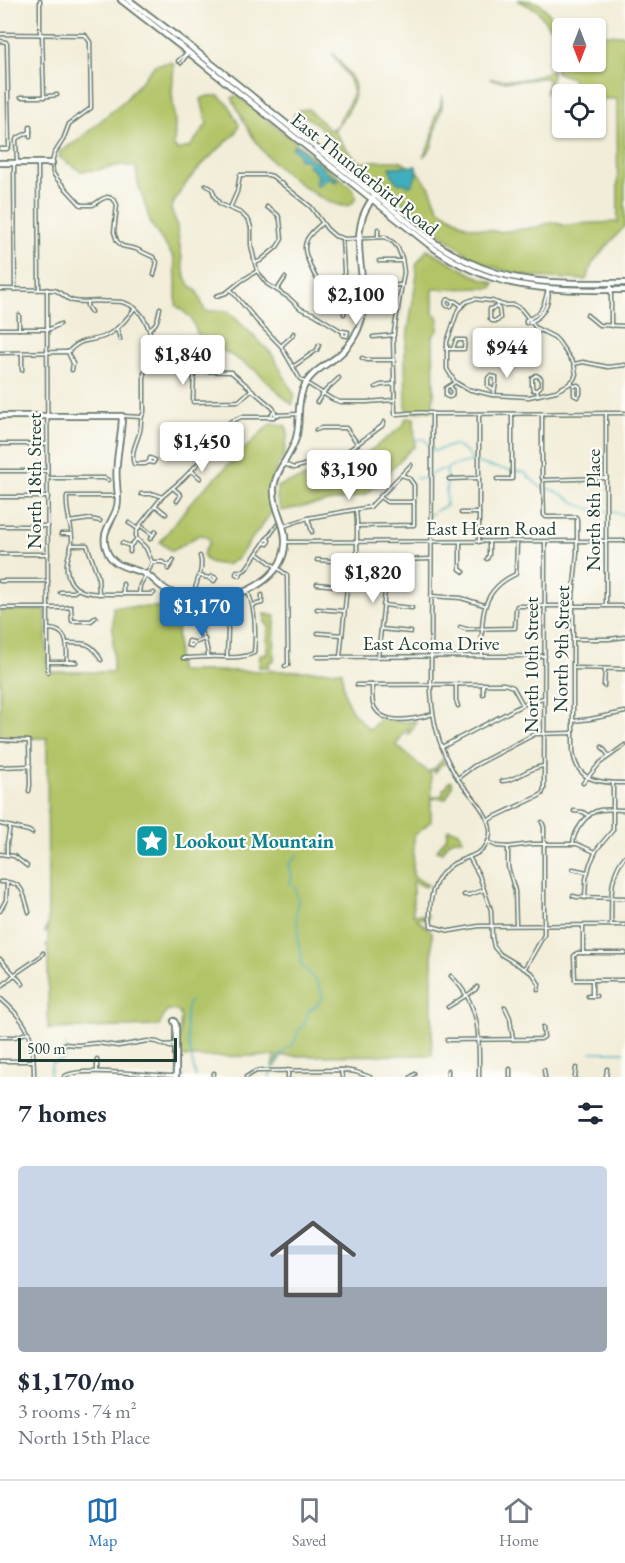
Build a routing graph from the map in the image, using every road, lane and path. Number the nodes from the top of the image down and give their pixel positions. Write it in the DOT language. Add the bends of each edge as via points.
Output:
graph roads {
  1 [pos="40,0"];
  2 [pos="120,0"];
  3 [pos="129,0"];
  4 [pos="0,34"];
  5 [pos="41,34"];
  6 [pos="0,41"];
  7 [pos="190,50"];
  8 [pos="179,62"];
  9 [pos="57,95"];
  10 [pos="21,97"];
  11 [pos="44,97"];
  12 [pos="30,128"];
  13 [pos="30,132"];
  14 [pos="30,137"];
  15 [pos="0,149"];
  16 [pos="0,163"];
  17 [pos="15,163"];
  18 [pos="38,163"];
  19 [pos="52,163"];
  20 [pos="206,185"];
  21 [pos="373,197"];
  22 [pos="267,207"];
  23 [pos="230,208"];
  24 [pos="322,224"];
  25 [pos="378,229"];
  26 [pos="378,237"];
  27 [pos="360,238"];
  28 [pos="342,239"];
  29 [pos="379,261"];
  30 [pos="402,261"];
  31 [pos="255,262"];
  32 [pos="257,271"];
  33 [pos="154,275"];
  34 [pos="285,278"];
  35 [pos="611,283"];
  36 [pos="625,283"];
  37 [pos="402,285"];
  38 [pos="380,286"];
  39 [pos="548,286"];
  40 [pos="47,289"];
  41 [pos="0,290"];
  42 [pos="15,290"];
  43 [pos="39,290"];
  44 [pos="231,290"];
  45 [pos="277,290"];
  46 [pos="611,290"];
  47 [pos="625,290"];
  48 [pos="216,296"];
  49 [pos="346,297"];
  50 [pos="452,301"];
  51 [pos="87,302"];
  52 [pos="497,305"];
  53 [pos="462,306"];
  54 [pos="135,308"];
  55 [pos="159,308"];
  56 [pos="381,311"];
  57 [pos="398,311"];
  58 [pos="91,312"];
  59 [pos="344,314"];
  60 [pos="19,315"];
  61 [pos="587,315"];
  62 [pos="529,321"];
  63 [pos="60,324"];
  64 [pos="611,326"];
  65 [pos="625,326"];
  66 [pos="150,328"];
  67 [pos="0,329"];
  68 [pos="18,329"];
  69 [pos="47,329"];
  70 [pos="117,329"];
  71 [pos="539,331"];
  72 [pos="294,333"];
  73 [pos="394,335"];
  74 [pos="373,337"];
  75 [pos="120,339"];
  76 [pos="354,339"];
  77 [pos="534,339"];
  78 [pos="319,345"];
  79 [pos="281,346"];
  80 [pos="446,349"];
  81 [pos="453,349"];
  82 [pos="154,351"];
  83 [pos="68,352"];
  84 [pos="0,353"];
  85 [pos="22,353"];
  86 [pos="47,353"];
  87 [pos="362,358"];
  88 [pos="394,360"];
  89 [pos="574,364"];
  90 [pos="625,365"];
  91 [pos="293,367"];
  92 [pos="72,369"];
  93 [pos="22,370"];
  94 [pos="144,373"];
  95 [pos="339,378"];
  96 [pos="455,382"];
  97 [pos="571,382"];
  98 [pos="306,383"];
  99 [pos="394,384"];
  100 [pos="450,386"];
  101 [pos="574,386"];
  102 [pos="376,387"];
  103 [pos="251,390"];
  104 [pos="494,390"];
  105 [pos="537,390"];
  106 [pos="323,393"];
  107 [pos="494,395"];
  108 [pos="538,396"];
  109 [pos="356,397"];
  110 [pos="394,400"];
  111 [pos="317,402"];
  112 [pos="356,403"];
  113 [pos="432,413"];
  114 [pos="606,413"];
  115 [pos="625,413"];
  116 [pos="273,414"];
  117 [pos="298,414"];
  118 [pos="479,414"];
  119 [pos="512,414"];
  120 [pos="542,414"];
  121 [pos="0,416"];
  122 [pos="47,416"];
  123 [pos="122,416"];
  124 [pos="141,417"];
  125 [pos="384,422"];
  126 [pos="199,429"];
  127 [pos="316,430"];
  128 [pos="220,434"];
  129 [pos="236,437"];
  130 [pos="232,442"];
  131 [pos="0,444"];
  132 [pos="47,444"];
  133 [pos="358,444"];
  134 [pos="229,447"];
  135 [pos="149,462"];
  136 [pos="283,464"];
  137 [pos="411,465"];
  138 [pos="191,470"];
  139 [pos="0,471"];
  140 [pos="47,471"];
  141 [pos="402,475"];
  142 [pos="47,478"];
  143 [pos="200,478"];
  144 [pos="479,478"];
  145 [pos="497,478"];
  146 [pos="607,478"];
  147 [pos="449,479"];
  148 [pos="542,479"];
  149 [pos="108,480"];
  150 [pos="172,487"];
  151 [pos="141,494"];
  152 [pos="118,496"];
  153 [pos="0,497"];
  154 [pos="48,497"];
  155 [pos="162,497"];
  156 [pos="380,497"];
  157 [pos="177,501"];
  158 [pos="414,502"];
  159 [pos="155,506"];
  160 [pos="356,510"];
  161 [pos="461,513"];
  162 [pos="479,513"];
  163 [pos="166,514"];
  164 [pos="308,518"];
  165 [pos="100,521"];
  166 [pos="69,522"];
  167 [pos="129,523"];
  168 [pos="140,525"];
  169 [pos="277,525"];
  170 [pos="0,526"];
  171 [pos="48,526"];
  172 [pos="284,526"];
  173 [pos="357,526"];
  174 [pos="138,529"];
  175 [pos="156,531"];
  176 [pos="312,532"];
  177 [pos="61,534"];
  178 [pos="71,534"];
  179 [pos="153,535"];
  180 [pos="137,539"];
  181 [pos="150,539"];
  182 [pos="625,541"];
  183 [pos="431,542"];
  184 [pos="460,542"];
  185 [pos="479,542"];
  186 [pos="489,542"];
  187 [pos="518,542"];
  188 [pos="545,542"];
  189 [pos="577,542"];
  190 [pos="606,542"];
  191 [pos="122,543"];
  192 [pos="285,543"];
  193 [pos="357,543"];
  194 [pos="71,545"];
  195 [pos="130,546"];
  196 [pos="130,552"];
  197 [pos="257,553"];
  198 [pos="0,554"];
  199 [pos="48,554"];
  200 [pos="200,556"];
  201 [pos="431,559"];
  202 [pos="488,559"];
  203 [pos="174,560"];
  204 [pos="317,560"];
  205 [pos="152,562"];
  206 [pos="354,565"];
  207 [pos="278,567"];
  208 [pos="241,572"];
  209 [pos="465,572"];
  210 [pos="146,575"];
  211 [pos="200,576"];
  212 [pos="210,578"];
  213 [pos="390,580"];
  214 [pos="0,581"];
  215 [pos="48,581"];
  216 [pos="123,584"];
  217 [pos="317,584"];
  218 [pos="411,584"];
  219 [pos="346,587"];
  220 [pos="78,589"];
  221 [pos="247,589"];
  222 [pos="60,592"];
  223 [pos="154,593"];
  224 [pos="99,594"];
  225 [pos="123,594"];
  226 [pos="139,594"];
  227 [pos="262,595"];
  228 [pos="431,596"];
  229 [pos="194,597"];
  230 [pos="253,605"];
  231 [pos="383,605"];
  232 [pos="485,605"];
  233 [pos="222,606"];
  234 [pos="544,606"];
  235 [pos="573,606"];
  236 [pos="625,606"];
  237 [pos="605,607"];
  238 [pos="0,608"];
  239 [pos="48,608"];
  240 [pos="412,608"];
  241 [pos="317,609"];
  242 [pos="344,612"];
  243 [pos="96,617"];
  244 [pos="460,627"];
  245 [pos="48,629"];
  246 [pos="381,629"];
  247 [pos="482,629"];
  248 [pos="411,632"];
  249 [pos="318,633"];
  250 [pos="342,635"];
  251 [pos="625,637"];
  252 [pos="205,639"];
  253 [pos="574,639"];
  254 [pos="67,643"];
  255 [pos="193,643"];
  256 [pos="99,646"];
  257 [pos="96,650"];
  258 [pos="208,656"];
  259 [pos="431,656"];
  260 [pos="482,656"];
  261 [pos="545,656"];
  262 [pos="227,657"];
  263 [pos="317,657"];
  264 [pos="340,657"];
  265 [pos="378,657"];
  266 [pos="183,658"];
  267 [pos="100,660"];
  268 [pos="48,662"];
  269 [pos="67,662"];
  270 [pos="76,662"];
  271 [pos="285,666"];
  272 [pos="573,668"];
  273 [pos="605,669"];
  274 [pos="625,669"];
  275 [pos="48,672"];
  276 [pos="456,684"];
  277 [pos="483,684"];
  278 [pos="357,685"];
  279 [pos="372,685"];
  280 [pos="431,685"];
  281 [pos="604,686"];
  282 [pos="483,694"];
  283 [pos="544,698"];
  284 [pos="523,705"];
  285 [pos="458,706"];
  286 [pos="625,712"];
  287 [pos="433,714"];
  288 [pos="573,721"];
  289 [pos="544,733"];
  290 [pos="573,734"];
  291 [pos="0,740"];
  292 [pos="625,745"];
  293 [pos="442,747"];
  294 [pos="602,747"];
  295 [pos="609,756"];
  296 [pos="30,766"];
  297 [pos="544,766"];
  298 [pos="0,767"];
  299 [pos="588,777"];
  300 [pos="458,778"];
  301 [pos="502,782"];
  302 [pos="583,783"];
  303 [pos="613,783"];
  304 [pos="625,783"];
  305 [pos="29,791"];
  306 [pos="613,810"];
  307 [pos="625,810"];
  308 [pos="574,811"];
  309 [pos="589,816"];
  310 [pos="488,820"];
  311 [pos="542,822"];
  312 [pos="0,824"];
  313 [pos="10,826"];
  314 [pos="32,833"];
  315 [pos="488,842"];
  316 [pos="544,844"];
  317 [pos="573,844"];
  318 [pos="508,847"];
  319 [pos="595,852"];
  320 [pos="0,854"];
  321 [pos="7,854"];
  322 [pos="625,856"];
  323 [pos="469,857"];
  324 [pos="27,866"];
  325 [pos="573,869"];
  326 [pos="587,872"];
  327 [pos="0,882"];
  328 [pos="7,882"];
  329 [pos="484,890"];
  330 [pos="464,894"];
  331 [pos="573,896"];
  332 [pos="625,897"];
  333 [pos="585,898"];
  334 [pos="612,898"];
  335 [pos="0,911"];
  336 [pos="29,912"];
  337 [pos="544,925"];
  338 [pos="611,925"];
  339 [pos="625,925"];
  340 [pos="492,926"];
  341 [pos="516,926"];
  342 [pos="583,926"];
  343 [pos="43,953"];
  344 [pos="584,953"];
  345 [pos="625,953"];
  346 [pos="0,959"];
  347 [pos="525,968"];
  348 [pos="15,974"];
  349 [pos="452,976"];
  350 [pos="592,980"];
  351 [pos="625,980"];
  352 [pos="23,984"];
  353 [pos="477,987"];
  354 [pos="0,988"];
  355 [pos="538,990"];
  356 [pos="467,995"];
  357 [pos="592,996"];
  358 [pos="0,998"];
  359 [pos="448,1007"];
  360 [pos="506,1007"];
  361 [pos="174,1021"];
  362 [pos="543,1027"];
  363 [pos="29,1032"];
  364 [pos="0,1037"];
  365 [pos="513,1039"];
  366 [pos="447,1040"];
  367 [pos="479,1040"];
  368 [pos="64,1044"];
  369 [pos="174,1046"];
  370 [pos="97,1059"];
  371 [pos="34,1060"];
  372 [pos="0,1061"];
  373 [pos="576,1068"];
  374 [pos="510,1069"];
  375 [pos="607,1069"];
  376 [pos="341,1070"];
  377 [pos="448,1070"];
  378 [pos="544,1070"];
  379 [pos="288,1071"];
  380 [pos="98,1072"];
  381 [pos="244,1072"];
  382 [pos="415,1074"];
  383 [pos="64,1076"];
  384 [pos="134,1076"];
  385 [pos="176,1076"];
  386 [pos="247,1076"];
  387 [pos="34,1077"];
  388 [pos="288,1077"];
  389 [pos="342,1077"];
  390 [pos="370,1077"];
  391 [pos="411,1077"];
  392 [pos="448,1077"];
  393 [pos="479,1077"];
  394 [pos="510,1077"];
  395 [pos="545,1077"];
  396 [pos="575,1077"];
  397 [pos="606,1077"];
  1 -- 5 [label="street"];
  2 -- 7 [label="street, East Thunderbird Road"];
  3 -- 7 [label="street, East Thunderbird Road"];
  4 -- 5 [label="street"];
  5 -- 11 [label="street"];
  5 -- 19 [label="street" via="85,34 90,44 91,108 69,124"];
  6 -- 15 [label="street" via="7,44 8,148"];
  7 -- 8 [label="street"];
  7 -- 21 [label="street, East Thunderbird Road"];
  9 -- 11 [label="street"];
  10 -- 11 [label="street"];
  12 -- 13 [label="street"];
  13 -- 14 [label="street"];
  13 -- 17 [label="street" via="16,140"];
  16 -- 17 [label="street"];
  17 -- 18 [label="street"];
  17 -- 42 [label="street"];
  18 -- 19 [label="street"];
  18 -- 43 [label="street"];
  19 -- 33 [label="street" via="57,179 81,205 93,206 107,197 115,201 117,241 157,262"];
  20 -- 23 [label="street" via="220,204"];
  21 -- 27 [label="street" via="362,219"];
  21 -- 39 [label="street, East Thunderbird Road" via="457,257 496,273"];
  22 -- 31 [label="street" via="278,215 282,239"];
  23 -- 24 [label="street" via="240,175 268,175 311,207"];
  23 -- 31 [label="street" via="249,221"];
  24 -- 28 [label="street"];
  24 -- 49 [label="street" via="308,238 306,255 319,283 336,296"];
  25 -- 26 [label="street"];
  26 -- 27 [label="street"];
  26 -- 30 [label="street" via="388,238 398,248"];
  27 -- 28 [label="street"];
  27 -- 76 [label="street" via="363,305"];
  28 -- 49 [label="street"];
  29 -- 30 [label="street"];
  30 -- 37 [label="street"];
  31 -- 32 [label="street"];
  32 -- 44 [label="street"];
  32 -- 45 [label="street"];
  34 -- 45 [label="street"];
  35 -- 36 [label="street, East Thunderbird Road"];
  35 -- 39 [label="street, East Thunderbird Road"];
  35 -- 46 [label="street"];
  37 -- 38 [label="street"];
  37 -- 57 [label="street"];
  39 -- 46 [label="street, East Thunderbird Road"];
  39 -- 62 [label="street" via="549,299"];
  40 -- 43 [label="street"];
  40 -- 51 [label="street"];
  40 -- 69 [label="street, North 18th Street"];
  41 -- 42 [label="street"];
  42 -- 43 [label="street"];
  44 -- 48 [label="street"];
  44 -- 79 [label="street"];
  45 -- 76 [label="street" via="301,309"];
  46 -- 47 [label="street, East Thunderbird Road"];
  46 -- 64 [label="street"];
  49 -- 59 [label="street"];
  50 -- 53 [label="street"];
  51 -- 54 [label="street" via="121,302"];
  51 -- 58 [label="street"];
  52 -- 52 [label="street" via="490,309 492,321 500,318"];
  52 -- 53 [label="street" via="474,299"];
  52 -- 62 [label="street" via="515,305"];
  53 -- 80 [label="street"];
  54 -- 66 [label="street"];
  54 -- 70 [label="street"];
  55 -- 66 [label="street" via="156,322"];
  56 -- 57 [label="street"];
  57 -- 73 [label="street"];
  60 -- 68 [label="street"];
  61 -- 64 [label="street" via="599,326"];
  62 -- 71 [label="street"];
  63 -- 69 [label="street"];
  64 -- 65 [label="street"];
  66 -- 82 [label="street"];
  67 -- 68 [label="street"];
  68 -- 69 [label="street"];
  69 -- 86 [label="street, North 18th Street"];
  70 -- 75 [label="street"];
  70 -- 83 [label="street" via="80,342"];
  71 -- 77 [label="street"];
  71 -- 89 [label="street" via="554,337"];
  72 -- 79 [label="street"];
  73 -- 74 [label="street"];
  73 -- 88 [label="street"];
  76 -- 98 [label="street"];
  78 -- 91 [label="street"];
  79 -- 91 [label="street"];
  80 -- 81 [label="street"];
  80 -- 96 [label="street" via="447,369"];
  81 -- 81 [label="street" via="464,348 465,341 456,340"];
  83 -- 86 [label="street"];
  83 -- 92 [label="street"];
  84 -- 85 [label="street"];
  85 -- 86 [label="street"];
  85 -- 93 [label="street"];
  86 -- 122 [label="street, North 18th Street"];
  87 -- 88 [label="street"];
  88 -- 99 [label="street"];
  89 -- 90 [label="street"];
  89 -- 97 [label="street" via="576,374"];
  91 -- 98 [label="street"];
  94 -- 124 [label="street"];
  95 -- 106 [label="street"];
  96 -- 100 [label="street"];
  96 -- 107 [label="street" via="474,392"];
  97 -- 101 [label="street"];
  97 -- 108 [label="street"];
  98 -- 106 [label="street"];
  98 -- 117 [label="street"];
  99 -- 102 [label="street"];
  99 -- 110 [label="street"];
  103 -- 103 [label="street" via="231,372 194,371 193,402 240,400"];
  103 -- 116 [label="street" via="272,407"];
  104 -- 104 [label="street" via="496,377 490,376 488,386"];
  104 -- 107 [label="street"];
  105 -- 105 [label="street" via="541,378 536,375 531,386"];
  105 -- 108 [label="street"];
  106 -- 111 [label="street"];
  106 -- 112 [label="street" via="335,401"];
  107 -- 108 [label="street"];
  109 -- 112 [label="street"];
  110 -- 112 [label="street"];
  110 -- 113 [label="street" via="395,414"];
  113 -- 118 [label="street"];
  113 -- 183 [label="street"];
  114 -- 115 [label="street"];
  114 -- 120 [label="street"];
  114 -- 146 [label="street, North 8th Place"];
  116 -- 117 [label="street"];
  116 -- 128 [label="street" via="235,419"];
  117 -- 136 [label="street" via="296,439"];
  118 -- 119 [label="street"];
  118 -- 144 [label="street"];
  119 -- 120 [label="street"];
  119 -- 145 [label="street" via="512,479"];
  120 -- 148 [label="street"];
  121 -- 122 [label="street"];
  122 -- 123 [label="street"];
  122 -- 132 [label="street, North 18th Street"];
  123 -- 124 [label="street"];
  123 -- 152 [label="street" via="116,465"];
  124 -- 135 [label="street" via="133,461"];
  125 -- 133 [label="street"];
  126 -- 128 [label="street" via="212,429"];
  127 -- 133 [label="street" via="346,428"];
  128 -- 130 [label="street"];
  128 -- 138 [label="street"];
  129 -- 130 [label="street"];
  130 -- 134 [label="street"];
  131 -- 132 [label="street"];
  132 -- 140 [label="street, North 18th Street"];
  133 -- 136 [label="street" via="345,453 294,468"];
  136 -- 172 [label="street" via="273,493"];
  137 -- 141 [label="street"];
  138 -- 143 [label="street"];
  138 -- 150 [label="street"];
  139 -- 140 [label="street"];
  140 -- 142 [label="street, North 18th Street"];
  141 -- 156 [label="street"];
  141 -- 158 [label="street" via="413,482"];
  142 -- 149 [label="street"];
  142 -- 154 [label="street, North 18th Street"];
  144 -- 147 [label="street"];
  144 -- 162 [label="street"];
  146 -- 148 [label="street"];
  146 -- 190 [label="street, North 8th Place"];
  148 -- 189 [label="street, North 9th Street" via="544,516 576,517"];
  150 -- 155 [label="street"];
  150 -- 157 [label="street" via="182,495"];
  151 -- 155 [label="street"];
  152 -- 166 [label="street" via="67,496"];
  152 -- 210 [label="street" via="117,509 105,533 108,554 127,569"];
  153 -- 154 [label="street"];
  154 -- 171 [label="street, North 18th Street"];
  155 -- 159 [label="street"];
  156 -- 158 [label="street" via="390,502"];
  156 -- 160 [label="street" via="370,507"];
  158 -- 173 [label="street" via="414,525"];
  159 -- 163 [label="street"];
  159 -- 168 [label="street"];
  160 -- 164 [label="street"];
  160 -- 173 [label="street"];
  161 -- 162 [label="street"];
  162 -- 185 [label="street"];
  164 -- 172 [label="street"];
  164 -- 176 [label="street"];
  165 -- 166 [label="street"];
  166 -- 178 [label="street"];
  167 -- 174 [label="street"];
  168 -- 174 [label="street"];
  168 -- 179 [label="street"];
  169 -- 197 [label="street" via="267,538 269,543 264,543"];
  170 -- 171 [label="street"];
  171 -- 199 [label="street, North 18th Street"];
  172 -- 192 [label="street"];
  173 -- 193 [label="street"];
  174 -- 180 [label="street"];
  175 -- 179 [label="street"];
  177 -- 178 [label="street"];
  178 -- 194 [label="street"];
  179 -- 181 [label="street"];
  180 -- 195 [label="street"];
  180 -- 205 [label="street"];
  182 -- 190 [label="street, East Hearn Road"];
  183 -- 184 [label="street, East Hearn Road"];
  183 -- 193 [label="street, East Hearn Road"];
  183 -- 201 [label="street"];
  184 -- 185 [label="street, East Hearn Road"];
  184 -- 209 [label="street" via="460,569"];
  185 -- 186 [label="street, East Hearn Road"];
  186 -- 187 [label="street, East Hearn Road"];
  186 -- 202 [label="street"];
  187 -- 188 [label="street, East Hearn Road"];
  187 -- 232 [label="street" via="516,574 497,587"];
  188 -- 189 [label="street, East Hearn Road"];
  188 -- 234 [label="street, North 10th Street"];
  189 -- 190 [label="street, East Hearn Road"];
  189 -- 235 [label="street, North 9th Street"];
  190 -- 237 [label="street, North 8th Place"];
  191 -- 195 [label="street"];
  192 -- 193 [label="street, East Hearn Road"];
  192 -- 207 [label="street"];
  193 -- 206 [label="street"];
  194 -- 220 [label="street" via="67,571"];
  194 -- 224 [label="street" via="87,545 99,576"];
  195 -- 196 [label="street"];
  197 -- 207 [label="street"];
  197 -- 208 [label="street"];
  198 -- 199 [label="street"];
  199 -- 215 [label="street, North 18th Street"];
  200 -- 211 [label="street"];
  201 -- 213 [label="street" via="400,560"];
  201 -- 228 [label="street"];
  203 -- 205 [label="street" via="169,567"];
  204 -- 206 [label="street"];
  205 -- 210 [label="street"];
  206 -- 219 [label="street"];
  207 -- 221 [label="street" via="267,579"];
  207 -- 271 [label="street" via="288,581"];
  210 -- 226 [label="street"];
  210 -- 229 [label="street" via="164,589"];
  211 -- 212 [label="street"];
  211 -- 229 [label="street" via="194,585"];
  213 -- 218 [label="street"];
  213 -- 231 [label="street"];
  214 -- 215 [label="street"];
  215 -- 239 [label="street, North 18th Street"];
  216 -- 225 [label="street"];
  217 -- 219 [label="street"];
  219 -- 242 [label="street"];
  220 -- 222 [label="street"];
  220 -- 224 [label="street"];
  221 -- 229 [label="street" via="218,597"];
  221 -- 230 [label="street"];
  223 -- 226 [label="street"];
  224 -- 225 [label="street"];
  225 -- 226 [label="street"];
  227 -- 230 [label="street" via="262,603"];
  228 -- 232 [label="street"];
  228 -- 259 [label="street"];
  229 -- 252 [label="street" via="194,615"];
  230 -- 262 [label="street" via="254,653"];
  231 -- 240 [label="street"];
  231 -- 246 [label="street"];
  232 -- 247 [label="street"];
  233 -- 262 [label="street" via="228,629"];
  234 -- 235 [label="street"];
  234 -- 247 [label="street" via="517,606 515,628"];
  234 -- 261 [label="street, North 10th Street"];
  235 -- 237 [label="street"];
  235 -- 253 [label="street, North 9th Street"];
  236 -- 237 [label="street"];
  238 -- 239 [label="street"];
  239 -- 243 [label="street" via="69,608 73,621 91,621"];
  239 -- 245 [label="street, North 18th Street"];
  241 -- 242 [label="street"];
  242 -- 250 [label="street"];
  244 -- 247 [label="street"];
  245 -- 254 [label="street" via="58,630"];
  245 -- 268 [label="street, North 18th Street"];
  246 -- 248 [label="street"];
  246 -- 265 [label="street"];
  247 -- 260 [label="street"];
  249 -- 250 [label="street"];
  250 -- 264 [label="street"];
  251 -- 253 [label="street"];
  252 -- 255 [label="street"];
  252 -- 258 [label="street"];
  253 -- 272 [label="street, North 9th Street"];
  254 -- 257 [label="street" via="83,643"];
  254 -- 269 [label="street"];
  256 -- 257 [label="street"];
  257 -- 267 [label="street"];
  258 -- 262 [label="street"];
  258 -- 266 [label="street"];
  259 -- 260 [label="street, East Acoma Drive"];
  259 -- 265 [label="street, East Acoma Drive"];
  259 -- 280 [label="street"];
  260 -- 261 [label="street, East Acoma Drive"];
  261 -- 283 [label="street, North 10th Street"];
  263 -- 264 [label="street, East Acoma Drive"];
  264 -- 265 [label="street, East Acoma Drive"];
  268 -- 269 [label="street"];
  268 -- 275 [label="street, North 18th Street"];
  269 -- 270 [label="street"];
  272 -- 273 [label="street"];
  272 -- 288 [label="street, North 9th Street"];
  273 -- 274 [label="street"];
  273 -- 281 [label="street"];
  276 -- 277 [label="street"];
  276 -- 280 [label="street"];
  276 -- 285 [label="street"];
  277 -- 282 [label="street"];
  277 -- 284 [label="street" via="510,686"];
  278 -- 279 [label="street"];
  279 -- 280 [label="street"];
  279 -- 287 [label="street" via="373,702 382,715 403,720"];
  280 -- 287 [label="street"];
  283 -- 284 [label="street"];
  283 -- 289 [label="street, North 10th Street"];
  284 -- 293 [label="street"];
  286 -- 288 [label="street"];
  287 -- 293 [label="street"];
  288 -- 290 [label="street, North 9th Street"];
  289 -- 290 [label="street"];
  289 -- 297 [label="street, North 10th Street"];
  289 -- 300 [label="street" via="508,748"];
  290 -- 299 [label="street, North 9th Street" via="576,762"];
  291 -- 296 [label="street" via="29,741"];
  292 -- 295 [label="street"];
  293 -- 300 [label="street"];
  294 -- 295 [label="street"];
  295 -- 299 [label="street"];
  296 -- 298 [label="street"];
  296 -- 305 [label="street"];
  297 -- 301 [label="street"];
  297 -- 310 [label="street, North 10th Street" via="542,794"];
  299 -- 302 [label="street"];
  299 -- 303 [label="street"];
  300 -- 310 [label="street"];
  303 -- 304 [label="street"];
  303 -- 306 [label="street"];
  306 -- 307 [label="street"];
  306 -- 309 [label="street"];
  306 -- 319 [label="street" via="613,830"];
  308 -- 309 [label="street"];
  309 -- 317 [label="street" via="574,835"];
  310 -- 315 [label="street"];
  311 -- 316 [label="street"];
  312 -- 313 [label="street"];
  313 -- 314 [label="street"];
  313 -- 321 [label="street"];
  315 -- 318 [label="street"];
  315 -- 323 [label="street"];
  316 -- 317 [label="street"];
  316 -- 318 [label="street"];
  316 -- 337 [label="street"];
  317 -- 319 [label="street" via="582,844"];
  318 -- 341 [label="street" via="508,867 516,894"];
  319 -- 326 [label="street"];
  320 -- 321 [label="street"];
  321 -- 324 [label="street"];
  322 -- 334 [label="street" via="614,873"];
  323 -- 329 [label="street"];
  323 -- 340 [label="street" via="443,872 436,883 431,899 431,926 454,931"];
  325 -- 326 [label="street"];
  326 -- 333 [label="street"];
  327 -- 328 [label="street"];
  328 -- 335 [label="street" via="6,900"];
  328 -- 336 [label="street" via="21,888"];
  329 -- 330 [label="street"];
  329 -- 340 [label="street"];
  331 -- 333 [label="street"];
  332 -- 334 [label="street"];
  333 -- 334 [label="street"];
  334 -- 338 [label="street"];
  337 -- 341 [label="street"];
  337 -- 342 [label="street"];
  337 -- 347 [label="street" via="543,937"];
  338 -- 339 [label="street"];
  338 -- 342 [label="street"];
  340 -- 341 [label="street"];
  340 -- 347 [label="street" via="496,950"];
  342 -- 344 [label="street"];
  343 -- 348 [label="street"];
  344 -- 345 [label="street"];
  344 -- 350 [label="street" via="575,954 575,980"];
  346 -- 348 [label="street"];
  347 -- 355 [label="street" via="536,977"];
  348 -- 352 [label="street"];
  348 -- 354 [label="street"];
  349 -- 356 [label="street"];
  350 -- 351 [label="street"];
  350 -- 357 [label="street"];
  353 -- 356 [label="street"];
  356 -- 359 [label="street"];
  356 -- 367 [label="street" via="476,1017"];
  358 -- 363 [label="street" via="18,1014"];
  360 -- 365 [label="street"];
  361 -- 369 [label="street"];
  362 -- 365 [label="street" via="542,1039"];
  363 -- 364 [label="street"];
  363 -- 371 [label="street"];
  365 -- 367 [label="street"];
  366 -- 367 [label="street"];
  367 -- 393 [label="street"];
  368 -- 369 [label="street" via="118,1046 148,1041"];
  369 -- 385 [label="street"];
  370 -- 380 [label="street"];
  371 -- 372 [label="street"];
  371 -- 387 [label="street"];
  373 -- 396 [label="street"];
  374 -- 394 [label="street"];
  375 -- 397 [label="street"];
  376 -- 379 [label="street"];
  376 -- 389 [label="street"];
  376 -- 390 [label="street"];
  377 -- 392 [label="street"];
  378 -- 395 [label="street"];
  379 -- 386 [label="street" via="256,1071"];
  379 -- 388 [label="street"];
  380 -- 383 [label="street"];
  380 -- 384 [label="street"];
  381 -- 386 [label="street"];
  382 -- 391 [label="street"];
  384 -- 385 [label="street"];
}
